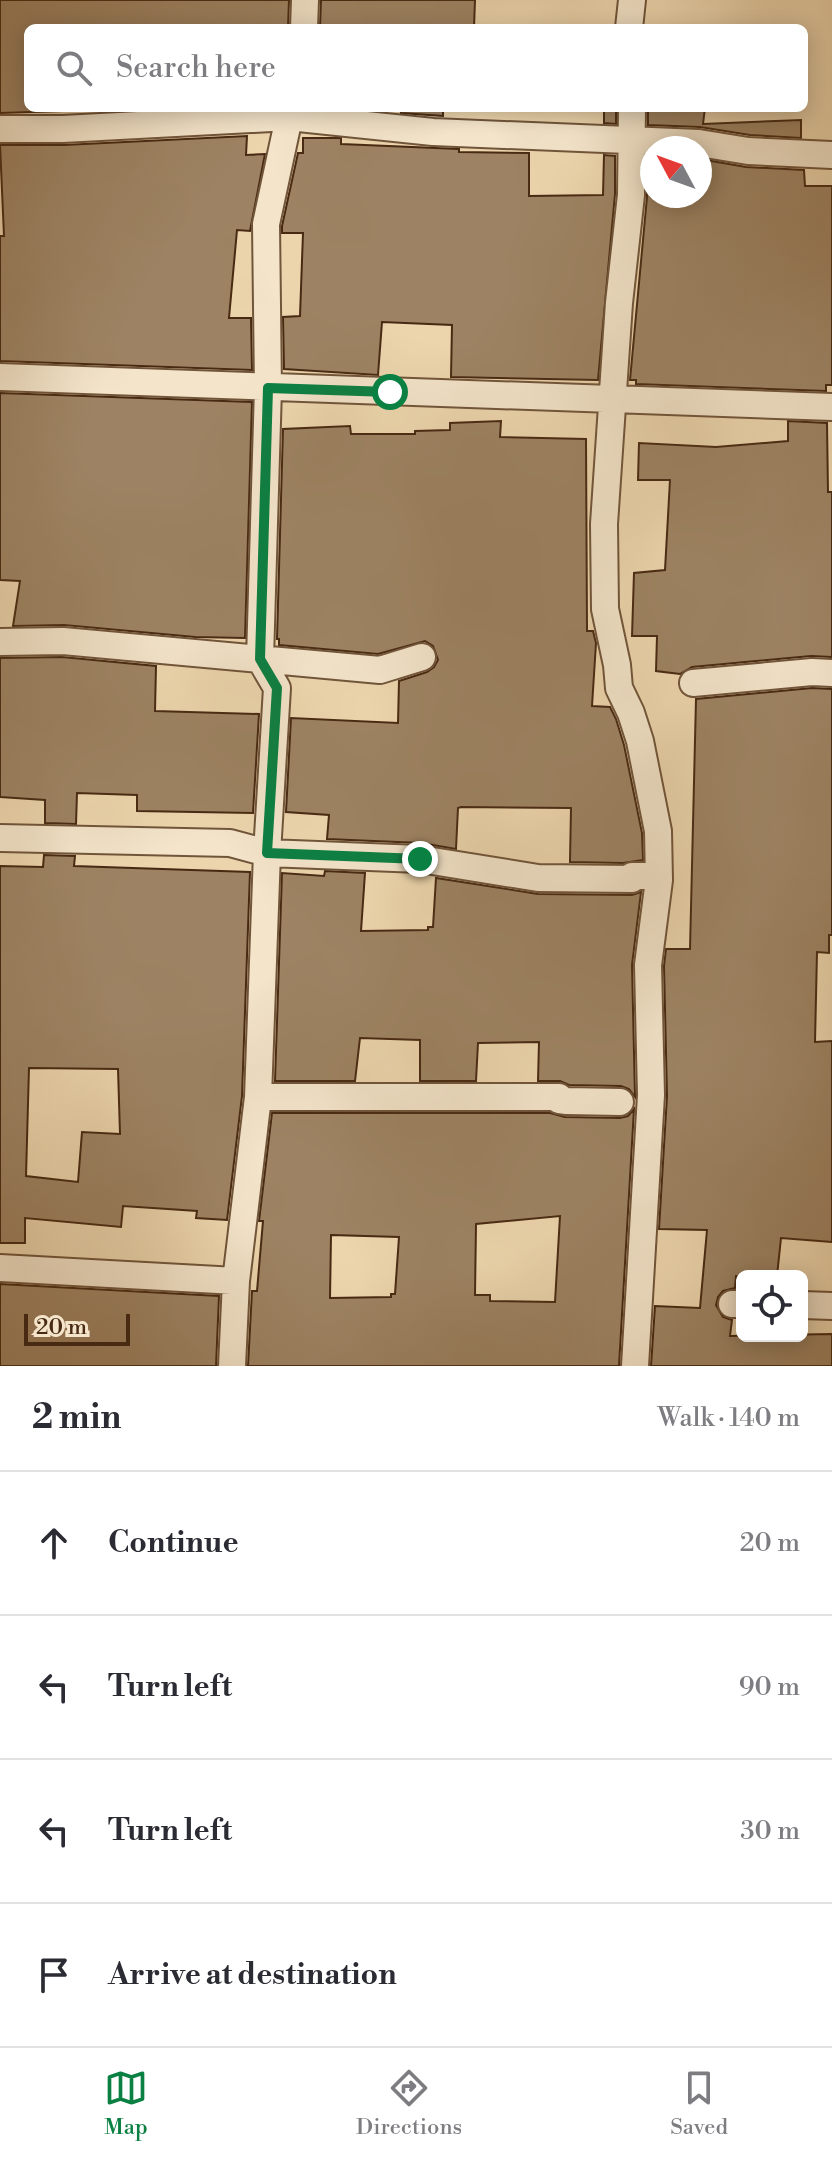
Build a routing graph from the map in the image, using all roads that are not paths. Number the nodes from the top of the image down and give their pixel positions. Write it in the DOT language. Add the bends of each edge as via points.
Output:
graph roads {
  1 [pos="305,0"];
  2 [pos="632,0"];
  3 [pos="304,24"];
  4 [pos="629,24"];
  5 [pos="290,112"];
  6 [pos="632,112"];
  7 [pos="0,129"];
  8 [pos="633,140"];
  9 [pos="832,155"];
  10 [pos="0,377"];
  11 [pos="268,388"];
  12 [pos="612,399"];
  13 [pos="832,407"];
  14 [pos="0,642"];
  15 [pos="422,657"];
  16 [pos="260,659"];
  17 [pos="832,673"];
  18 [pos="693,683"];
  19 [pos="0,838"];
  20 [pos="267,853"];
  21 [pos="647,876"];
  22 [pos="258,1097"];
  23 [pos="620,1102"];
  24 [pos="0,1268"];
  25 [pos="236,1281"];
  26 [pos="808,1305"];
  27 [pos="832,1306"];
  28 [pos="232,1366"];
  29 [pos="635,1366"];
  1 -- 3 [label="street"];
  2 -- 4 [label="street"];
  5 -- 7 [label="street"];
  5 -- 8 [label="street" via="433,132"];
  5 -- 11 [label="street" via="266,224"];
  6 -- 8 [label="street"];
  8 -- 9 [label="street"];
  8 -- 12 [label="street"];
  10 -- 11 [label="street"];
  11 -- 12 [label="street"];
  11 -- 16 [label="street"];
  12 -- 13 [label="street"];
  12 -- 29 [label="street" via="605,609 619,688 640,741 658,831 659,880 648,965 651,1095"];
  14 -- 16 [label="street" via="63,641"];
  15 -- 16 [label="street" via="380,670"];
  16 -- 20 [label="street" via="277,688"];
  17 -- 18 [label="street"];
  19 -- 20 [label="street" via="230,843"];
  20 -- 21 [label="street" via="420,859 538,878"];
  20 -- 22 [label="street"];
  22 -- 23 [label="street" via="559,1097"];
  22 -- 25 [label="street"];
  24 -- 25 [label="street"];
  25 -- 28 [label="street"];
  26 -- 27 [label="street"];
}
